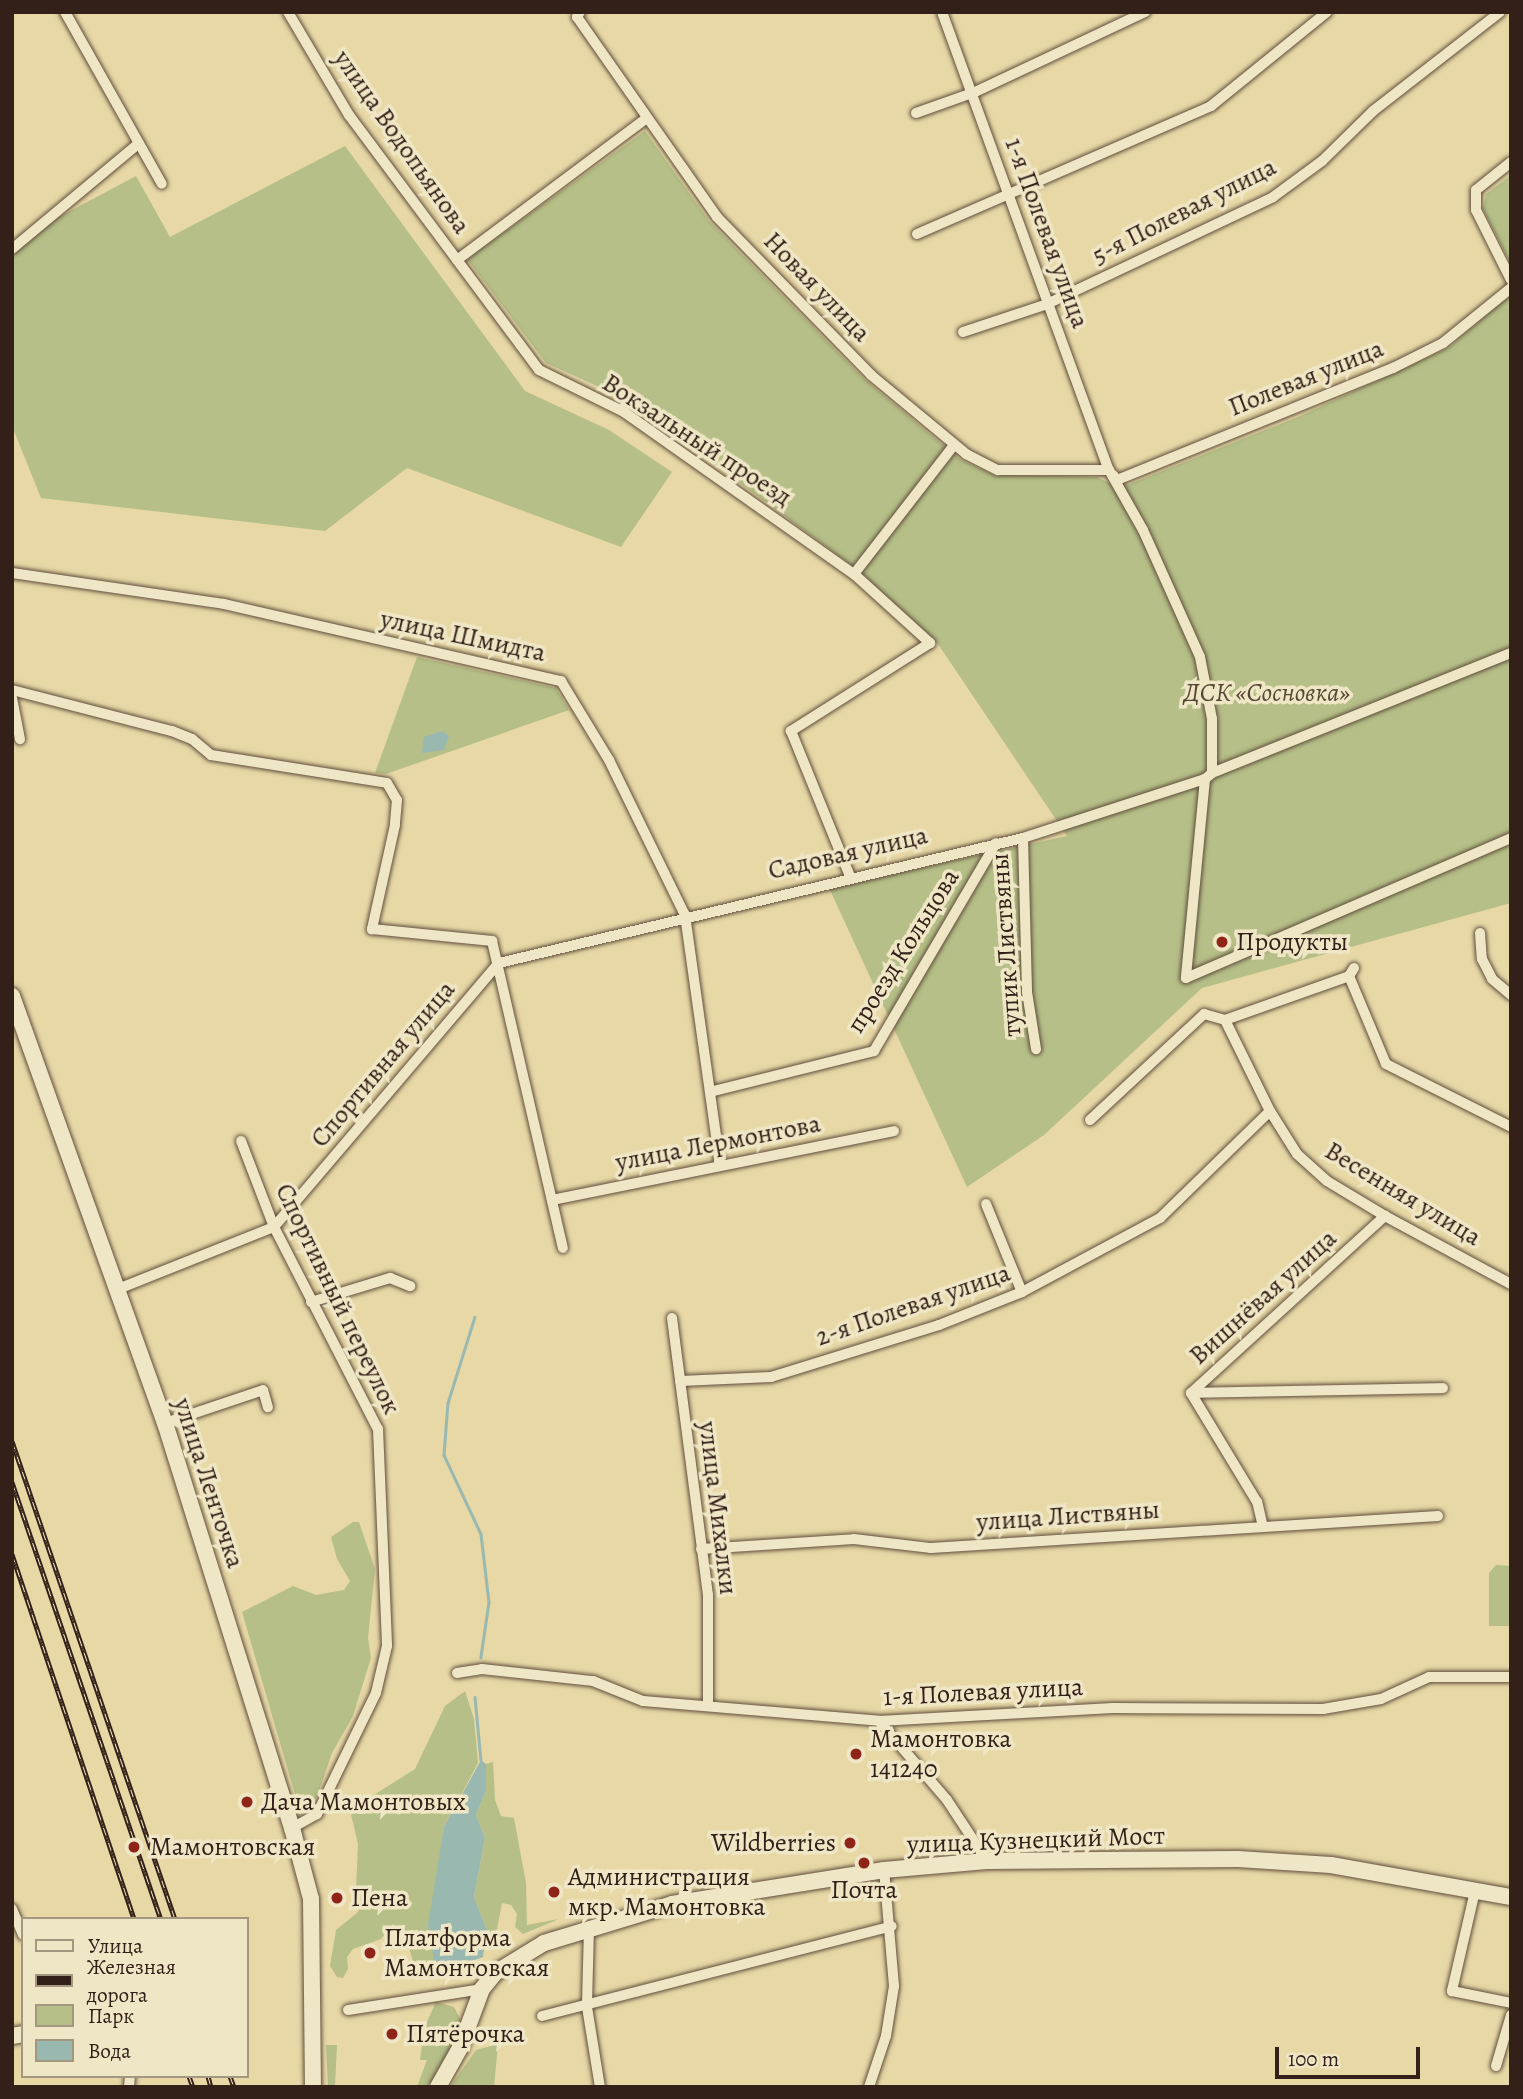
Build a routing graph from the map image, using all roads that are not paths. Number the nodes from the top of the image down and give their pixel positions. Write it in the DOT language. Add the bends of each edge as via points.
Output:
graph roads {
  1 [pos="65,12"];
  2 [pos="288,12"];
  3 [pos="580,12"];
  4 [pos="942,12"];
  5 [pos="1145,12"];
  6 [pos="1327,12"];
  7 [pos="1500,12"];
  8 [pos="1129,15"];
  9 [pos="975,92"];
  10 [pos="916,113"];
  11 [pos="647,118"];
  12 [pos="139,143"];
  13 [pos="1511,162"];
  14 [pos="162,184"];
  15 [pos="1007,198"];
  16 [pos="917,234"];
  17 [pos="12,249"];
  18 [pos="457,260"];
  19 [pos="1511,280"];
  20 [pos="1511,288"];
  21 [pos="1047,304"];
  22 [pos="963,332"];
  23 [pos="954,445"];
  24 [pos="1109,470"];
  25 [pos="12,573"];
  26 [pos="854,574"];
  27 [pos="1511,653"];
  28 [pos="12,690"];
  29 [pos="12,698"];
  30 [pos="19,739"];
  31 [pos="1208,776"];
  32 [pos="1023,838"];
  33 [pos="1511,838"];
  34 [pos="996,842"];
  35 [pos="850,876"];
  36 [pos="685,915"];
  37 [pos="1480,933"];
  38 [pos="499,963"];
  39 [pos="1511,995"];
  40 [pos="12,996"];
  41 [pos="1225,1020"];
  42 [pos="1036,1049"];
  43 [pos="710,1093"];
  44 [pos="1270,1111"];
  45 [pos="1090,1119"];
  46 [pos="1511,1127"];
  47 [pos="894,1131"];
  48 [pos="241,1141"];
  49 [pos="720,1165"];
  50 [pos="552,1200"];
  51 [pos="986,1204"];
  52 [pos="1385,1216"];
  53 [pos="274,1227"];
  54 [pos="563,1248"];
  55 [pos="1511,1284"];
  56 [pos="411,1286"];
  57 [pos="118,1289"];
  58 [pos="1022,1293"];
  59 [pos="311,1301"];
  60 [pos="672,1318"];
  61 [pos="680,1381"];
  62 [pos="1443,1388"];
  63 [pos="1191,1394"];
  64 [pos="268,1407"];
  65 [pos="165,1423"];
  66 [pos="1438,1516"];
  67 [pos="1263,1527"];
  68 [pos="701,1549"];
  69 [pos="457,1673"];
  70 [pos="1511,1677"];
  71 [pos="708,1705"];
  72 [pos="878,1721"];
  73 [pos="292,1828"];
  74 [pos="987,1861"];
  75 [pos="884,1870"];
  76 [pos="1475,1891"];
  77 [pos="1511,1897"];
  78 [pos="12,1909"];
  79 [pos="892,1926"];
  80 [pos="589,1928"];
  81 [pos="21,1930"];
  82 [pos="482,1989"];
  83 [pos="1511,2003"];
  84 [pos="587,2007"];
  85 [pos="348,2010"];
  86 [pos="1511,2015"];
  87 [pos="542,2016"];
  88 [pos="1496,2066"];
  89 [pos="313,2087"];
  90 [pos="438,2087"];
  91 [pos="600,2087"];
  92 [pos="869,2087"];
  1 -- 12 [label="street"];
  2 -- 18 [label="street, улица Водопьянова" via="349,115"];
  3 -- 11 [label="street, Новая улица" via="577,17"];
  4 -- 9 [label="street, 1-я Полевая улица"];
  5 -- 8 [label="street"];
  6 -- 15 [label="street" via="1211,106"];
  7 -- 21 [label="street, 5-я Полевая улица" via="1373,111 1322,162 1273,197"];
  8 -- 9 [label="street"];
  9 -- 10 [label="street"];
  9 -- 15 [label="street, 1-я Полевая улица"];
  11 -- 18 [label="street"];
  11 -- 23 [label="street, Новая улица" via="717,217 871,375"];
  12 -- 14 [label="street"];
  12 -- 17 [label="street"];
  13 -- 19 [label="street" via="1476,190 1476,210"];
  15 -- 16 [label="street"];
  15 -- 21 [label="street, 1-я Полевая улица"];
  18 -- 26 [label="street, Вокзальный проезд" via="539,370 624,412"];
  20 -- 24 [label="street, Полевая улица" via="1443,343 1337,394 1192,446 1117,480"];
  21 -- 22 [label="street, 5-я Полевая улица"];
  21 -- 24 [label="street, 1-я Полевая улица"];
  23 -- 24 [label="street, Новая улица" via="998,470"];
  23 -- 26 [label="street"];
  24 -- 31 [label="street, 1-я Полевая улица" via="1143,530 1200,657 1212,719"];
  25 -- 36 [label="street, улица Шмидта" via="224,604 561,681 609,760"];
  26 -- 35 [label="street, Вокзальный проезд" via="930,643 791,731"];
  27 -- 31 [label="street, Садовая улица"];
  28 -- 38 [label="street" via="172,731 192,739 211,755 387,783 397,800 395,825 372,929 492,941"];
  29 -- 30 [label="street"];
  31 -- 32 [label="street, Садовая улица"];
  31 -- 33 [label="street, 1-я Полевая улица" via="1186,978"];
  32 -- 34 [label="street, Садовая улица"];
  32 -- 42 [label="street, тупик Листвяны" via="1027,992"];
  34 -- 35 [label="street, Садовая улица"];
  34 -- 43 [label="street, проезд Кольцова" via="874,1051"];
  35 -- 36 [label="street, Садовая улица"];
  36 -- 38 [label="street, Садовая улица"];
  36 -- 43 [label="street, улица Шмидта"];
  37 -- 39 [label="street" via="1482,959 1493,979"];
  38 -- 50 [label="street"];
  38 -- 53 [label="street, Спортивная улица"];
  40 -- 57 [label="street, улица Ленточка"];
  41 -- 44 [label="street, Весенняя улица"];
  41 -- 45 [label="street" via="1205,1014"];
  41 -- 46 [label="street" via="1352,972 1386,1064"];
  43 -- 49 [label="street, улица Шмидта"];
  44 -- 52 [label="street, Весенняя улица" via="1297,1154 1327,1181"];
  44 -- 58 [label="street, 2-я Полевая улица" via="1160,1218"];
  47 -- 49 [label="street, улица Лермонтова"];
  48 -- 53 [label="street, Спортивный переулок"];
  49 -- 50 [label="street, улица Лермонтова"];
  50 -- 54 [label="street"];
  51 -- 58 [label="street"];
  52 -- 55 [label="street, Весенняя улица"];
  52 -- 63 [label="street, Вишнёвая улица"];
  53 -- 57 [label="street, Спортивная улица"];
  53 -- 59 [label="street, Спортивный переулок"];
  56 -- 59 [label="street" via="390,1278"];
  57 -- 65 [label="street, улица Ленточка"];
  58 -- 61 [label="street, 2-я Полевая улица" via="939,1325 772,1377"];
  59 -- 73 [label="street, Спортивный переулок" via="377,1429 387,1646 376,1693 317,1814"];
  60 -- 61 [label="street, улица Михалки"];
  61 -- 68 [label="street, улица Михалки"];
  62 -- 63 [label="street"];
  63 -- 67 [label="street, Вишнёвая улица" via="1257,1502"];
  64 -- 65 [label="street" via="262,1390"];
  65 -- 73 [label="street, улица Ленточка"];
  66 -- 67 [label="street, улица Листвяны"];
  67 -- 68 [label="street, улица Листвяны" via="931,1548 854,1539"];
  68 -- 71 [label="street, улица Михалки" via="708,1595"];
  69 -- 71 [label="street, 1-я Полевая улица" via="482,1669 593,1681 643,1701"];
  70 -- 72 [label="street, 1-я Полевая улица" via="1429,1677 1381,1699 1323,1709 1113,1708"];
  71 -- 72 [label="street, 1-я Полевая улица"];
  72 -- 74 [label="street" via="947,1800"];
  73 -- 89 [label="street, улица Ленточка" via="311,1899"];
  74 -- 75 [label="street, улица Кузнецкий Мост"];
  74 -- 76 [label="street, улица Кузнецкий Мост" via="1331,1865"];
  75 -- 79 [label="street"];
  75 -- 80 [label="street, улица Кузнецкий Мост" via="672,1904"];
  76 -- 77 [label="street, улица Кузнецкий Мост"];
  76 -- 83 [label="street" via="1451,1990"];
  78 -- 81 [label="street"];
  79 -- 84 [label="street"];
  79 -- 92 [label="street" via="894,1986 886,2036"];
  80 -- 82 [label="street, улица Кузнецкий Мост" via="519,1956"];
  80 -- 84 [label="street"];
  82 -- 85 [label="street"];
  82 -- 90 [label="street, улица Кузнецкий Мост" via="460,2048"];
  84 -- 87 [label="street"];
  84 -- 91 [label="street"];
  86 -- 88 [label="street"];
}
